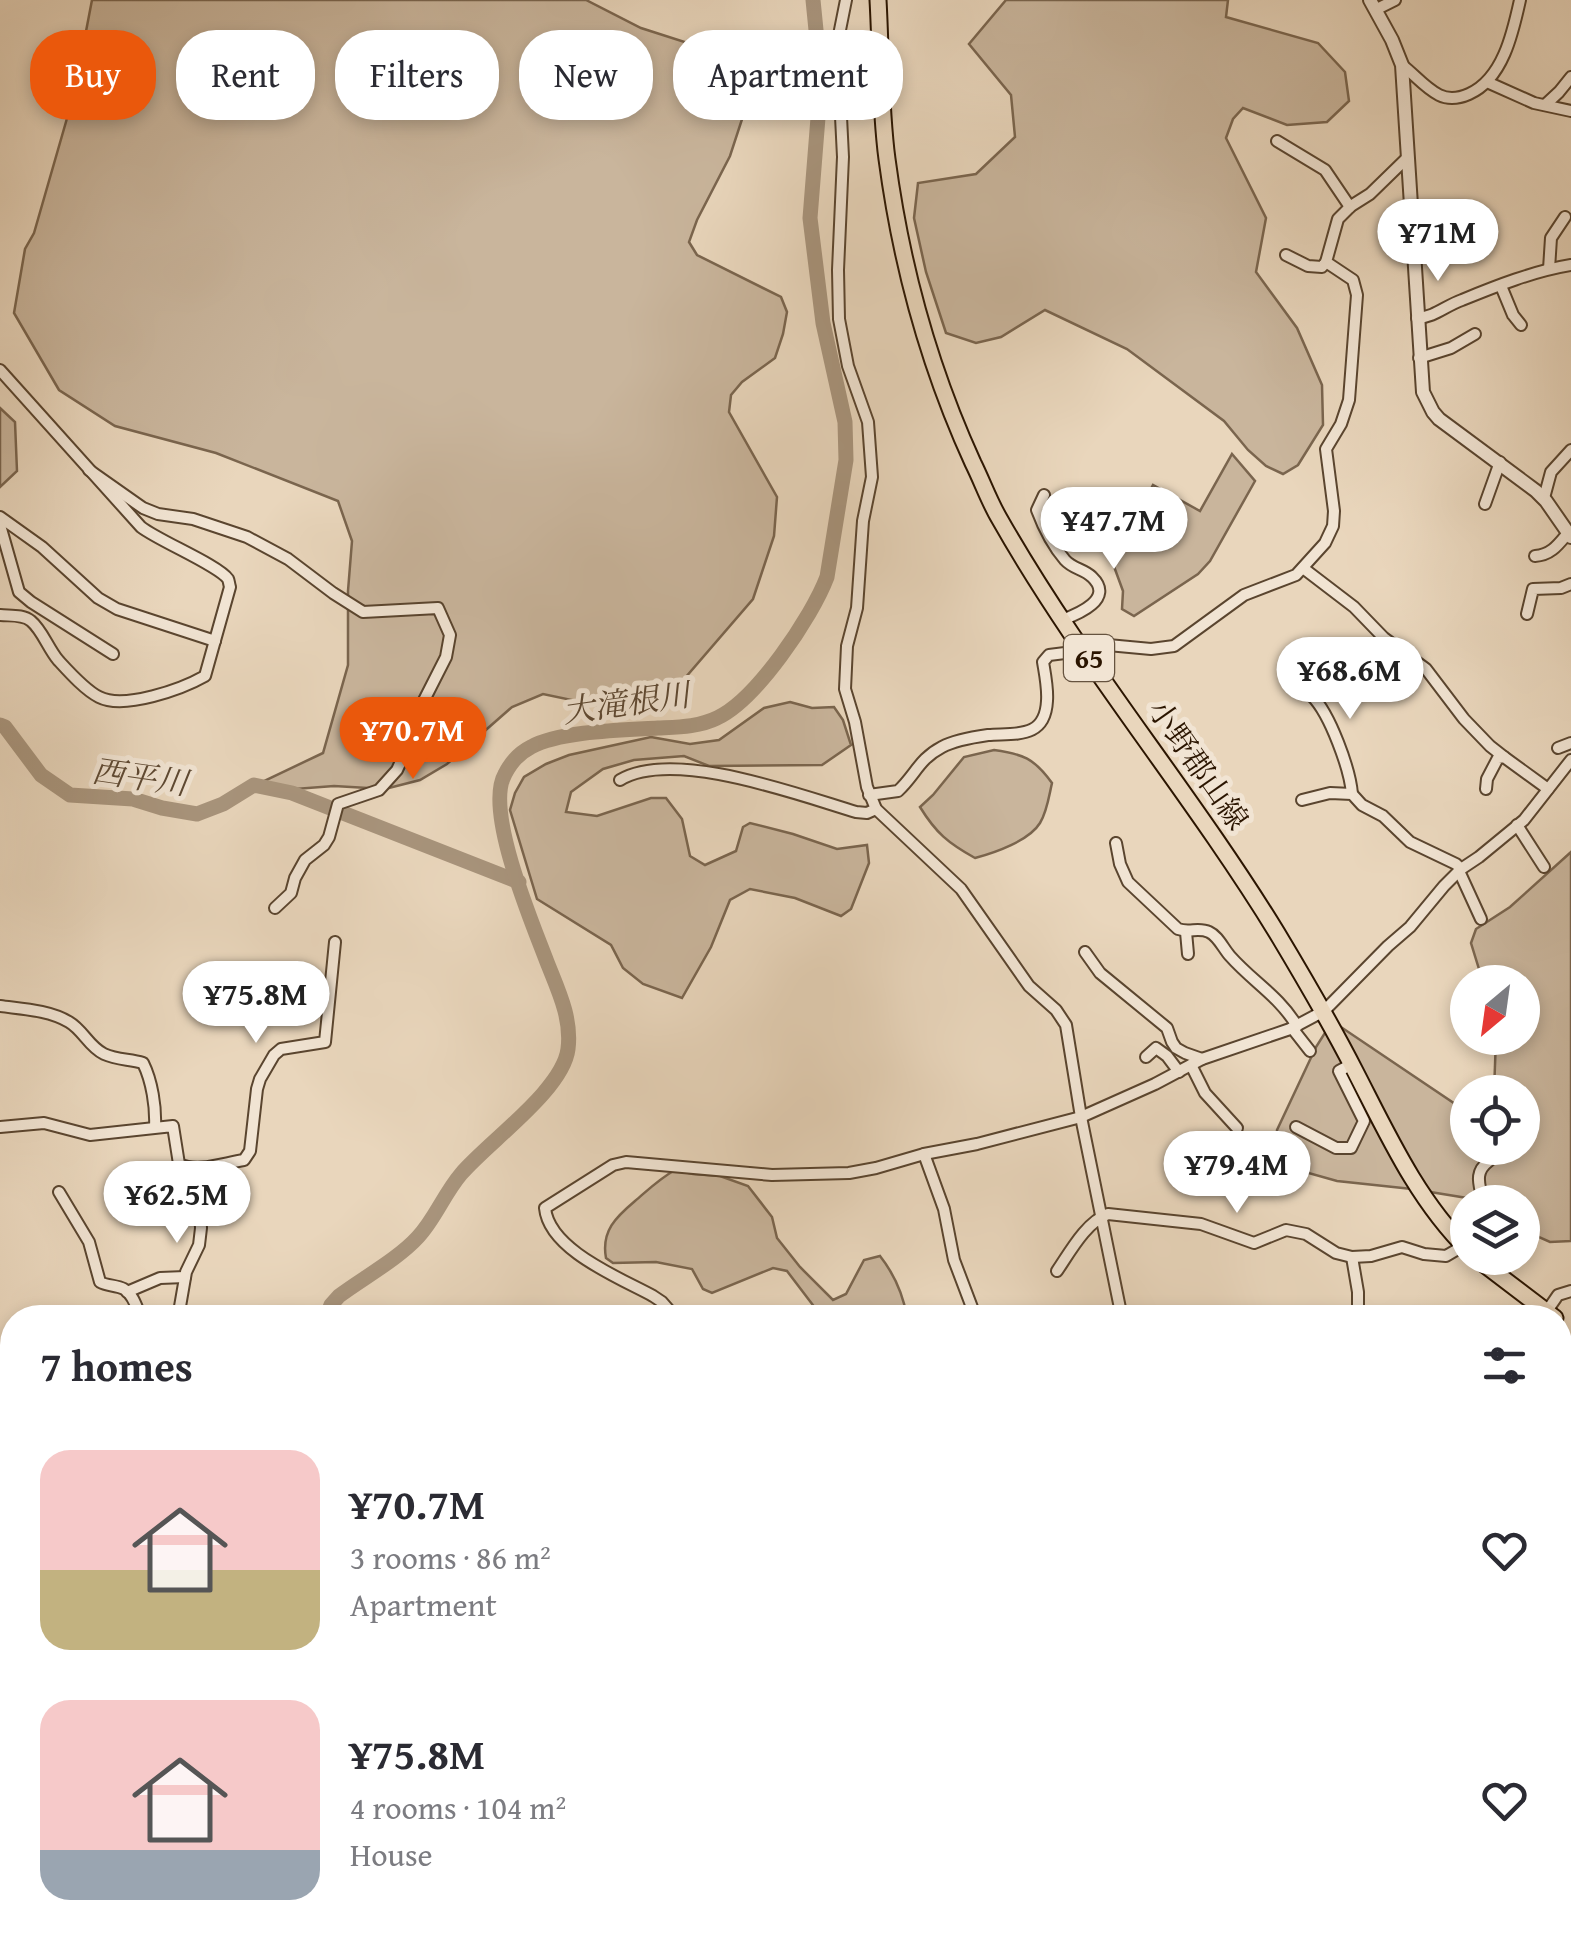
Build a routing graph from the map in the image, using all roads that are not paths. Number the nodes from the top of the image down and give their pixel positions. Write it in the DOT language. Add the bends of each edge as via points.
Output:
graph roads {
  1 [pos="846,0"];
  2 [pos="878,0"];
  3 [pos="1395,0"];
  4 [pos="1506,0"];
  5 [pos="1520,2"];
  6 [pos="1373,4"];
  7 [pos="1402,66"];
  8 [pos="1571,77"];
  9 [pos="1487,82"];
  10 [pos="1544,105"];
  11 [pos="1571,110"];
  12 [pos="1277,141"];
  13 [pos="1408,157"];
  14 [pos="1350,207"];
  15 [pos="1565,217"];
  16 [pos="1286,255"];
  17 [pos="1326,262"];
  18 [pos="1571,266"];
  19 [pos="1549,268"];
  20 [pos="1502,286"];
  21 [pos="1417,318"];
  22 [pos="1521,325"];
  23 [pos="1475,334"];
  24 [pos="1419,358"];
  25 [pos="0,370"];
  26 [pos="1571,441"];
  27 [pos="1571,450"];
  28 [pos="1500,462"];
  29 [pos="1560,463"];
  30 [pos="89,470"];
  31 [pos="1044,494"];
  32 [pos="1544,498"];
  33 [pos="1485,504"];
  34 [pos="0,517"];
  35 [pos="0,525"];
  36 [pos="1570,535"];
  37 [pos="1535,556"];
  38 [pos="1303,568"];
  39 [pos="1571,584"];
  40 [pos="1527,614"];
  41 [pos="0,615"];
  42 [pos="1062,620"];
  43 [pos="215,641"];
  44 [pos="1108,644"];
  45 [pos="1065,653"];
  46 [pos="112,654"];
  47 [pos="1292,682"];
  48 [pos="1571,743"];
  49 [pos="1558,748"];
  50 [pos="1504,756"];
  51 [pos="1571,760"];
  52 [pos="620,780"];
  53 [pos="1486,788"];
  54 [pos="1548,789"];
  55 [pos="869,794"];
  56 [pos="1352,794"];
  57 [pos="1302,800"];
  58 [pos="876,808"];
  59 [pos="1517,826"];
  60 [pos="1116,843"];
  61 [pos="1544,867"];
  62 [pos="1460,870"];
  63 [pos="275,908"];
  64 [pos="1481,918"];
  65 [pos="1186,932"];
  66 [pos="335,942"];
  67 [pos="1085,952"];
  68 [pos="1188,954"];
  69 [pos="0,1006"];
  70 [pos="1324,1011"];
  71 [pos="1294,1027"];
  72 [pos="1310,1050"];
  73 [pos="1146,1057"];
  74 [pos="1202,1059"];
  75 [pos="1352,1064"];
  76 [pos="1190,1066"];
  77 [pos="1179,1072"];
  78 [pos="1081,1117"];
  79 [pos="0,1127"];
  80 [pos="154,1127"];
  81 [pos="1296,1127"];
  82 [pos="1237,1128"];
  83 [pos="924,1154"];
  84 [pos="192,1169"];
  85 [pos="59,1192"];
  86 [pos="1100,1216"];
  87 [pos="1450,1227"];
  88 [pos="1450,1254"];
  89 [pos="1352,1256"];
  90 [pos="1057,1271"];
  91 [pos="1499,1275"];
  92 [pos="184,1277"];
  93 [pos="127,1292"];
  94 [pos="135,1305"];
  95 [pos="180,1305"];
  96 [pos="665,1305"];
  97 [pos="971,1305"];
  98 [pos="1119,1305"];
  99 [pos="1358,1305"];
  100 [pos="1538,1305"];
  1 -- 55 [label="street" via="838,56 839,319 868,422 872,477 845,678"];
  2 -- 42 [label="main road, 小野郡山線 / 65" via="887,156 926,340 998,516"];
  3 -- 6 [label="street"];
  4 -- 5 [label="street"];
  5 -- 9 [label="street" via="1508,48"];
  6 -- 7 [label="street"];
  7 -- 9 [label="street" via="1446,98 1465,96"];
  7 -- 13 [label="street"];
  8 -- 10 [label="street"];
  9 -- 10 [label="street"];
  10 -- 11 [label="street"];
  12 -- 14 [label="street" via="1325,170"];
  13 -- 14 [label="street"];
  13 -- 21 [label="street"];
  14 -- 17 [label="street" via="1335,223"];
  15 -- 19 [label="street" via="1552,238"];
  16 -- 17 [label="street" via="1316,268"];
  17 -- 38 [label="street" via="1356,290 1352,382 1344,418 1326,450 1333,526"];
  18 -- 19 [label="street"];
  19 -- 20 [label="street"];
  20 -- 21 [label="street"];
  20 -- 22 [label="street"];
  21 -- 24 [label="street"];
  23 -- 24 [label="street"];
  24 -- 28 [label="street" via="1433,412"];
  25 -- 30 [label="street"];
  26 -- 29 [label="street"];
  27 -- 29 [label="street"];
  28 -- 32 [label="street"];
  28 -- 33 [label="street"];
  29 -- 32 [label="street"];
  30 -- 43 [label="street" via="141,528 228,578"];
  30 -- 63 [label="street" via="158,514 247,537 363,612 438,608 450,635 397,770 379,790 338,804 329,838 305,860"];
  31 -- 42 [label="street" via="1037,510 1056,547 1098,584 1087,610"];
  32 -- 36 [label="street"];
  34 -- 43 [label="street" via="117,609"];
  35 -- 46 [label="street" via="19,592"];
  36 -- 37 [label="street" via="1552,552"];
  38 -- 44 [label="street" via="1244,595 1174,646"];
  38 -- 50 [label="street" via="1426,669"];
  39 -- 40 [label="street" via="1533,589"];
  41 -- 43 [label="street" via="30,620 58,659 101,698 148,698 190,685 206,676"];
  42 -- 70 [label="main road, 小野郡山線 / 65" via="1209,828"];
  45 -- 55 [label="street" via="1043,662 1047,701 1036,728 946,744 898,790"];
  47 -- 56 [label="street" via="1323,712"];
  48 -- 49 [label="street"];
  50 -- 53 [label="street"];
  50 -- 54 [label="street"];
  51 -- 54 [label="street"];
  52 -- 58 [label="street" via="672,768 791,791 856,812"];
  54 -- 59 [label="street"];
  55 -- 58 [label="street"];
  56 -- 57 [label="street"];
  56 -- 62 [label="street" via="1410,842"];
  58 -- 78 [label="street" via="961,889 1029,986 1066,1024"];
  59 -- 61 [label="street"];
  59 -- 62 [label="street"];
  60 -- 65 [label="street" via="1128,882"];
  62 -- 64 [label="street"];
  62 -- 70 [label="street"];
  65 -- 68 [label="street"];
  65 -- 71 [label="street" via="1215,935 1278,999"];
  66 -- 84 [label="street" via="325,1042 274,1054 260,1078 244,1160"];
  67 -- 74 [label="street" via="1100,974 1166,1028 1176,1048"];
  69 -- 80 [label="street" via="50,1014 73,1024 104,1054 143,1064"];
  70 -- 71 [label="street"];
  70 -- 75 [label="main road, 小野郡山線 / 65"];
  71 -- 72 [label="street"];
  71 -- 74 [label="street"];
  73 -- 77 [label="street" via="1156,1048"];
  74 -- 76 [label="street"];
  75 -- 81 [label="street" via="1339,1071 1364,1121 1350,1148 1336,1148"];
  75 -- 87 [label="main road, 小野郡山線 / 65" via="1420,1190"];
  76 -- 77 [label="street"];
  76 -- 82 [label="street"];
  77 -- 78 [label="street"];
  78 -- 83 [label="street"];
  78 -- 86 [label="street"];
  79 -- 80 [label="street" via="44,1123 90,1135"];
  80 -- 84 [label="street" via="172,1126 178,1164"];
  83 -- 96 [label="street" via="822,1174 626,1162 545,1208 553,1230 582,1258"];
  83 -- 97 [label="street"];
  84 -- 92 [label="street" via="201,1228"];
  85 -- 93 [label="street" via="90,1242 100,1282"];
  86 -- 89 [label="street" via="1202,1224 1254,1243 1286,1230"];
  86 -- 90 [label="street"];
  86 -- 98 [label="street"];
  88 -- 89 [label="street" via="1402,1248"];
  89 -- 99 [label="street"];
  91 -- 100 [label="main road, 小野郡山線 / 65"];
  92 -- 93 [label="street" via="160,1278"];
  92 -- 95 [label="street"];
  93 -- 94 [label="street"];
}
